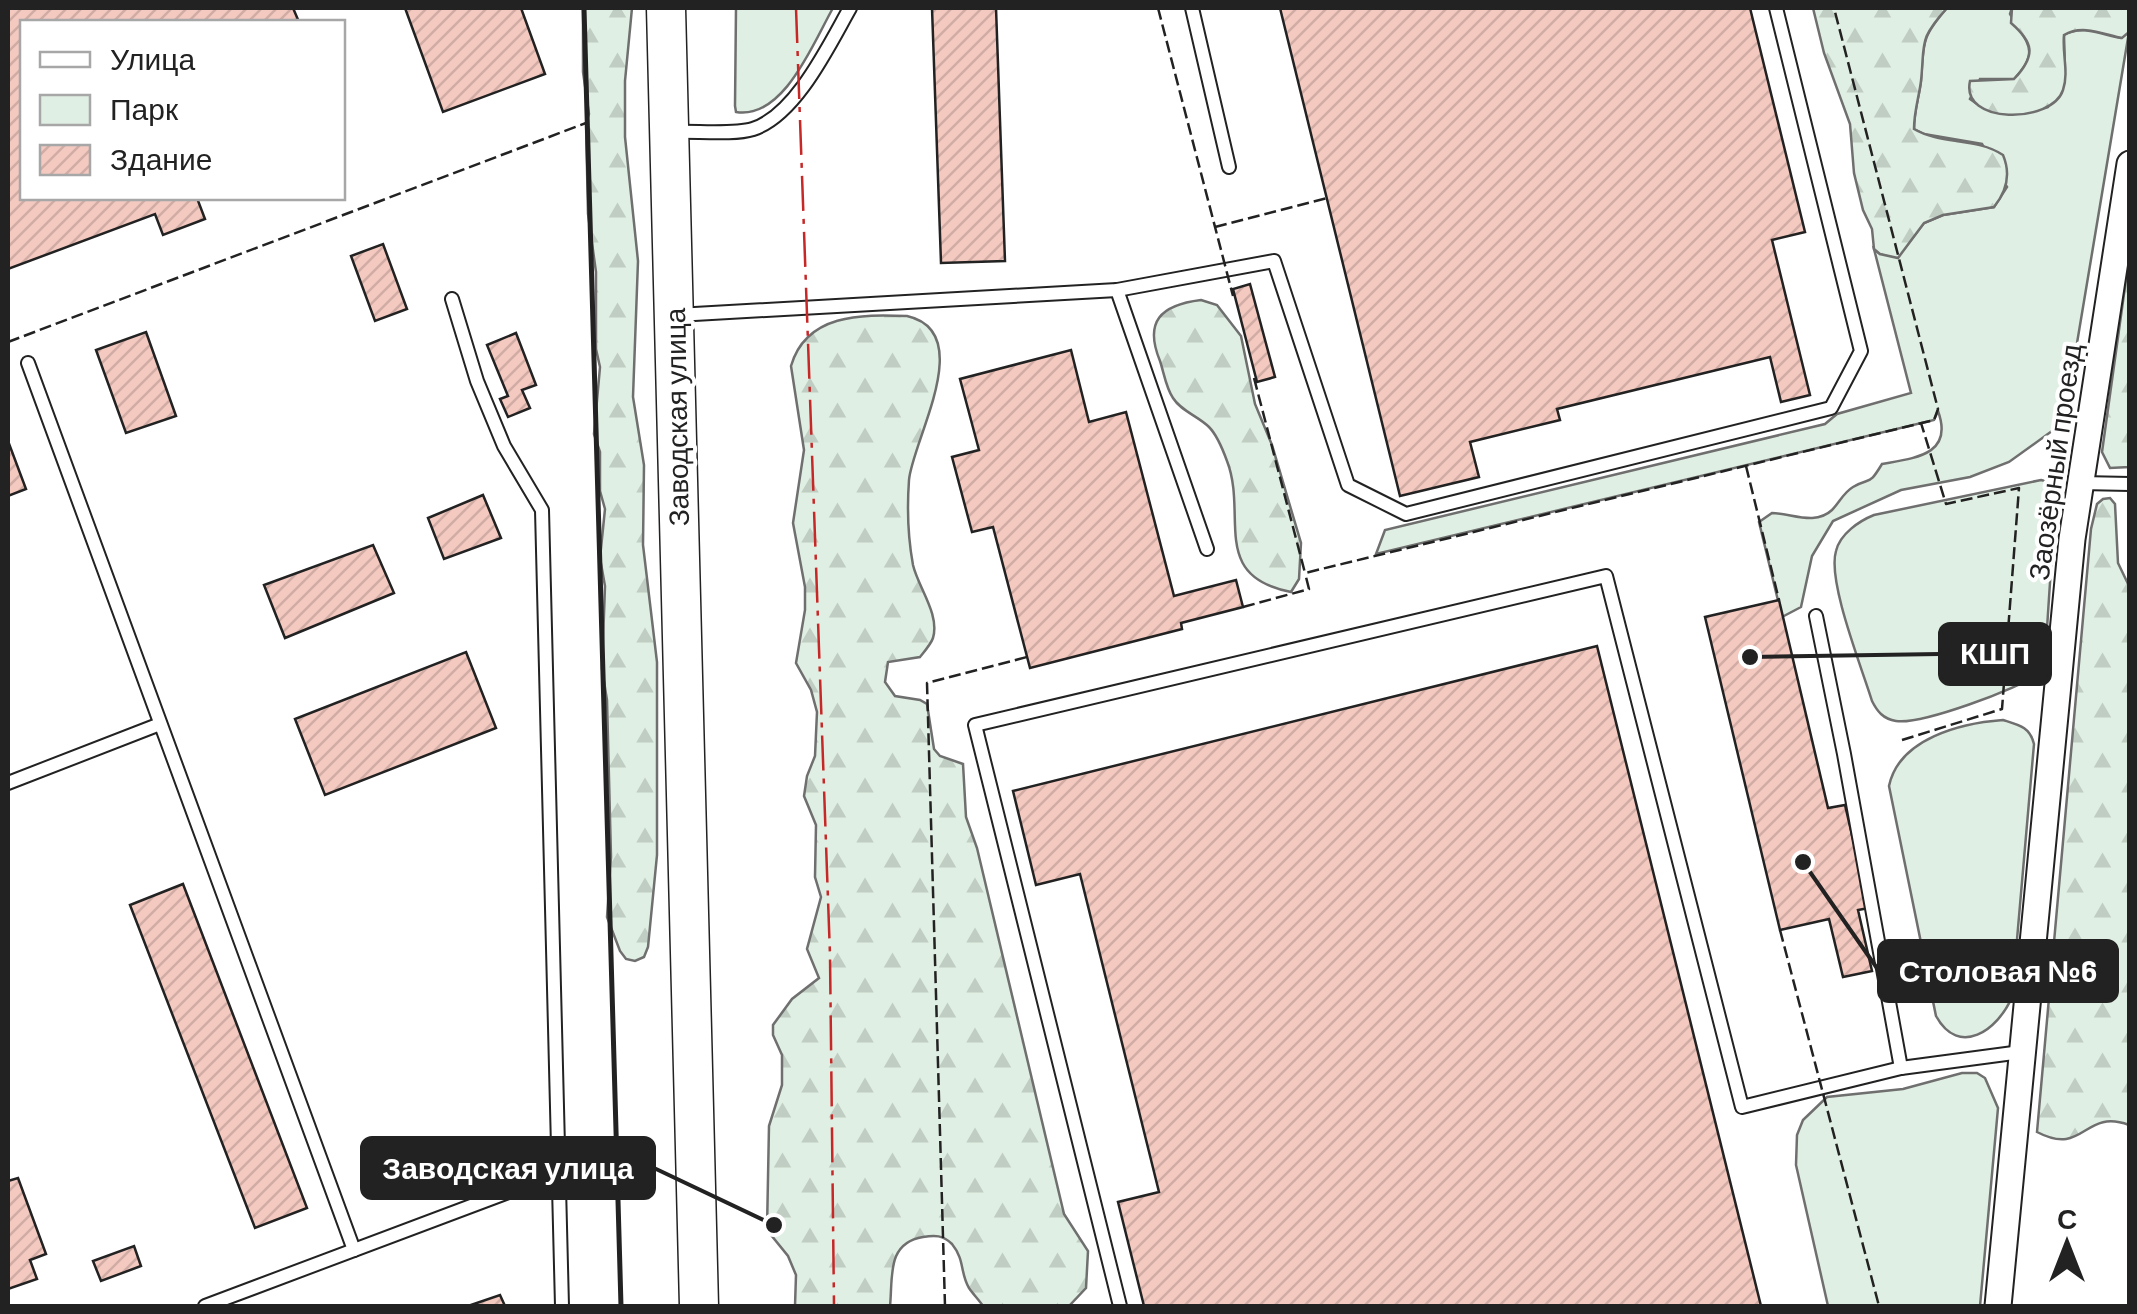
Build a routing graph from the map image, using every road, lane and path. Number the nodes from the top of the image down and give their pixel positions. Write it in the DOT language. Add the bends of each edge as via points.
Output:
graph roads {
  1 [pos="666,8"];
  2 [pos="850,8"];
  3 [pos="1192,8"];
  4 [pos="1776,8"];
  5 [pos="670,132"];
  6 [pos="2130,164"];
  7 [pos="1229,166"];
  8 [pos="1116,290"];
  9 [pos="452,299"];
  10 [pos="674,315"];
  11 [pos="28,362"];
  12 [pos="2081,483"];
  13 [pos="2130,484"];
  14 [pos="1207,549"];
  15 [pos="1816,616"];
  16 [pos="160,724"];
  17 [pos="8,783"];
  18 [pos="2021,1052"];
  19 [pos="1901,1068"];
  20 [pos="558,1174"];
  21 [pos="354,1250"];
  22 [pos="205,1306"];
  23 [pos="562,1306"];
  24 [pos="698,1306"];
  25 [pos="1120,1306"];
  26 [pos="1998,1306"];
  1 -- 5 [label="street, Заводская улица"];
  2 -- 5 [label="lane" via="778,116 752,130"];
  3 -- 7 [label="lane"];
  4 -- 8 [label="lane" via="1861,352 1831,408 1406,514 1348,484 1274,261"];
  5 -- 10 [label="street, Заводская улица"];
  6 -- 12 [label="street, Заозёрный проезд"];
  8 -- 10 [label="lane"];
  8 -- 14 [label="lane"];
  9 -- 20 [label="lane" via="504,446 542,510"];
  10 -- 24 [label="street, Заводская улица"];
  11 -- 16 [label="lane"];
  12 -- 13 [label="lane"];
  12 -- 18 [label="street, Заозёрный проезд"];
  15 -- 19 [label="lane"];
  16 -- 17 [label="lane"];
  16 -- 21 [label="lane"];
  18 -- 19 [label="lane"];
  18 -- 26 [label="street, Заозёрный проезд"];
  19 -- 25 [label="lane" via="1742,1107 1606,576 975,725"];
  20 -- 21 [label="lane"];
  20 -- 23 [label="lane"];
  21 -- 22 [label="lane"];
}
